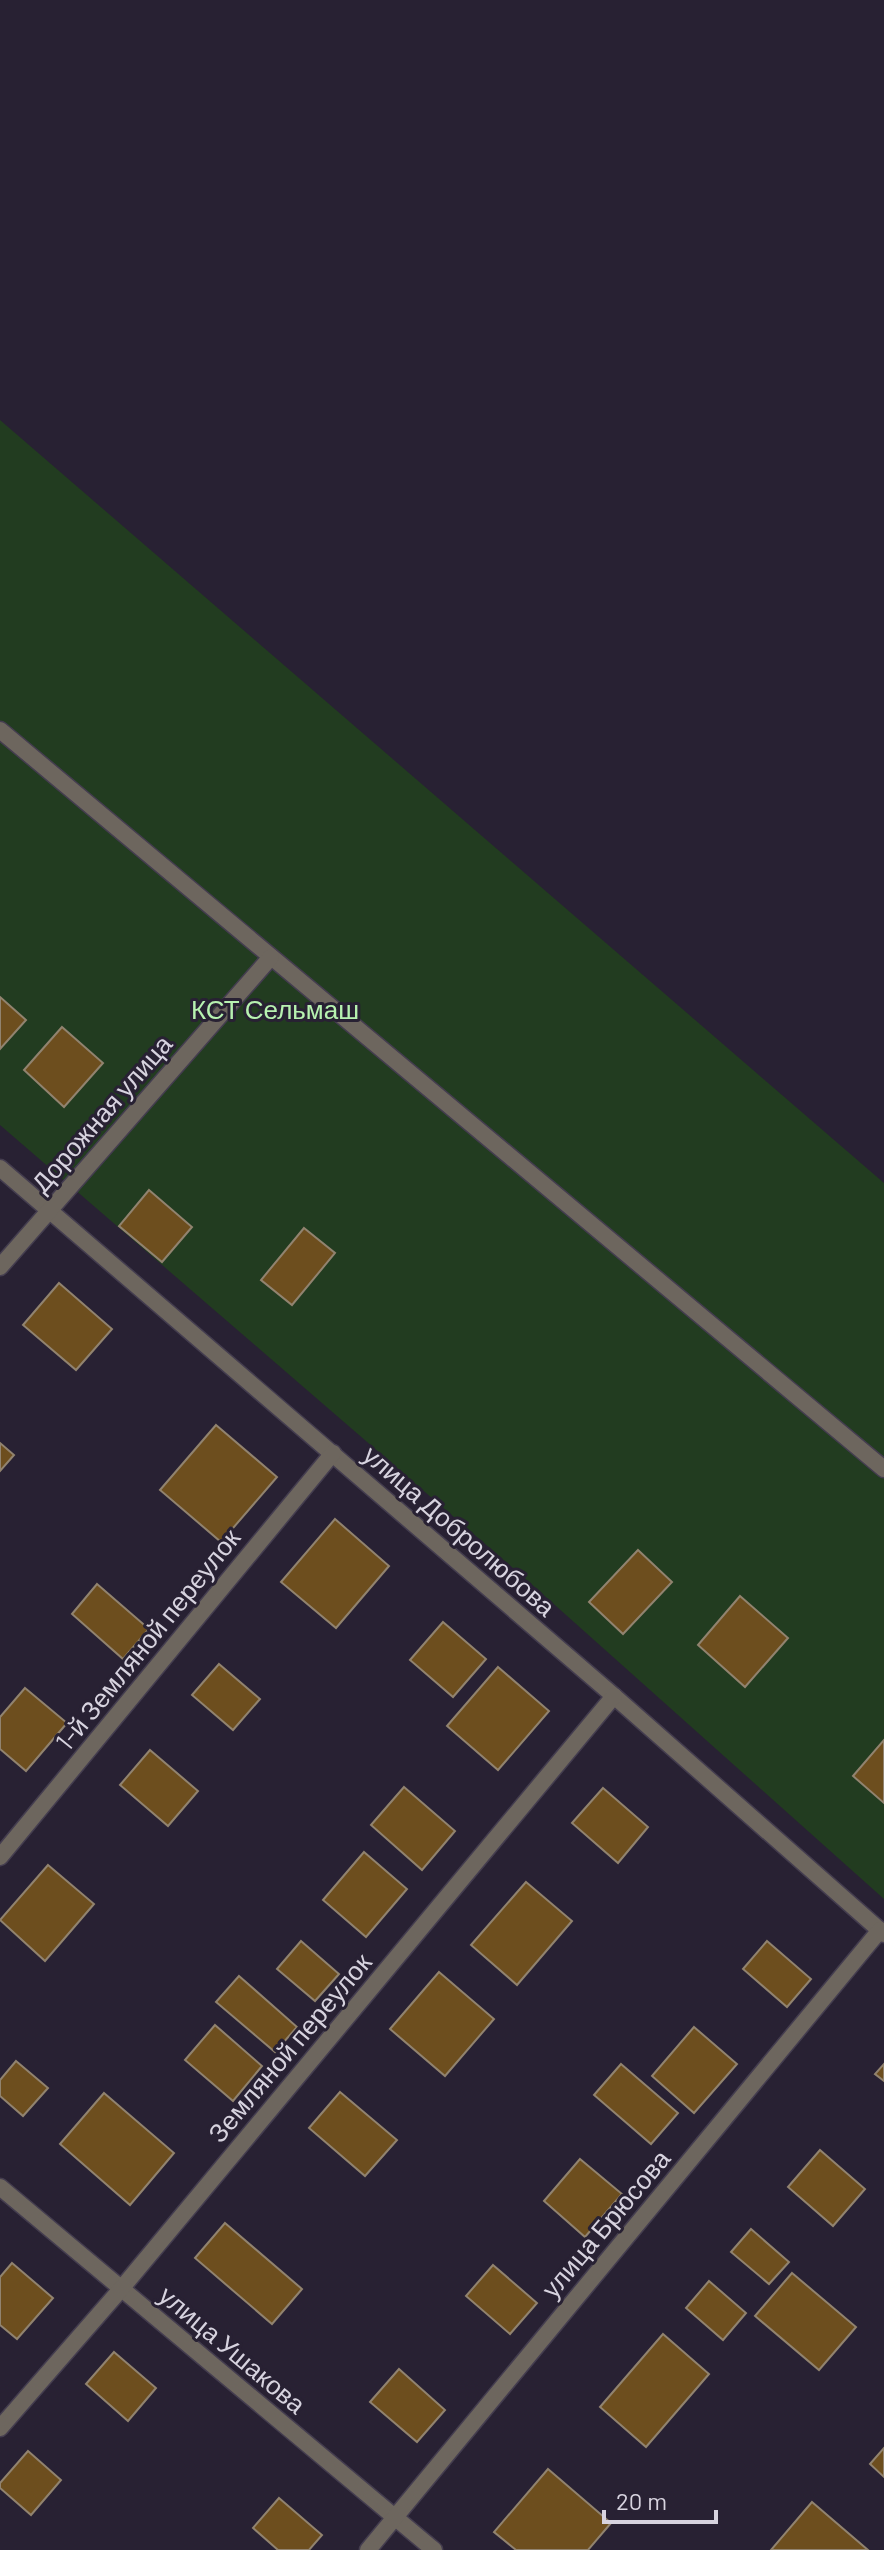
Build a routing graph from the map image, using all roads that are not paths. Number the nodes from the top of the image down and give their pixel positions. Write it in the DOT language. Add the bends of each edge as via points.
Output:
graph roads {
  1 [pos="0,730"];
  2 [pos="271,957"];
  3 [pos="0,1168"];
  4 [pos="50,1211"];
  5 [pos="0,1267"];
  6 [pos="333,1453"];
  7 [pos="884,1469"];
  8 [pos="614,1696"];
  9 [pos="0,1857"];
  10 [pos="882,1932"];
  11 [pos="0,2187"];
  12 [pos="121,2289"];
  13 [pos="0,2428"];
  14 [pos="395,2518"];
  15 [pos="368,2550"];
  16 [pos="434,2550"];
  1 -- 2 [label="street"];
  2 -- 4 [label="street, Дорожная улица"];
  2 -- 7 [label="street"];
  3 -- 4 [label="street, улица Добролюбова"];
  4 -- 5 [label="street, Дорожная улица"];
  4 -- 6 [label="street, улица Добролюбова"];
  6 -- 8 [label="street, улица Добролюбова"];
  6 -- 9 [label="street, 1-й Земляной переулок"];
  8 -- 10 [label="street, улица Добролюбова"];
  8 -- 12 [label="street, Земляной переулок"];
  10 -- 14 [label="street, улица Брюсова"];
  11 -- 12 [label="street, улица Ушакова"];
  12 -- 13 [label="street, Земляной переулок"];
  12 -- 14 [label="street, улица Ушакова"];
  14 -- 15 [label="street, улица Брюсова"];
  14 -- 16 [label="street, улица Ушакова"];
}
